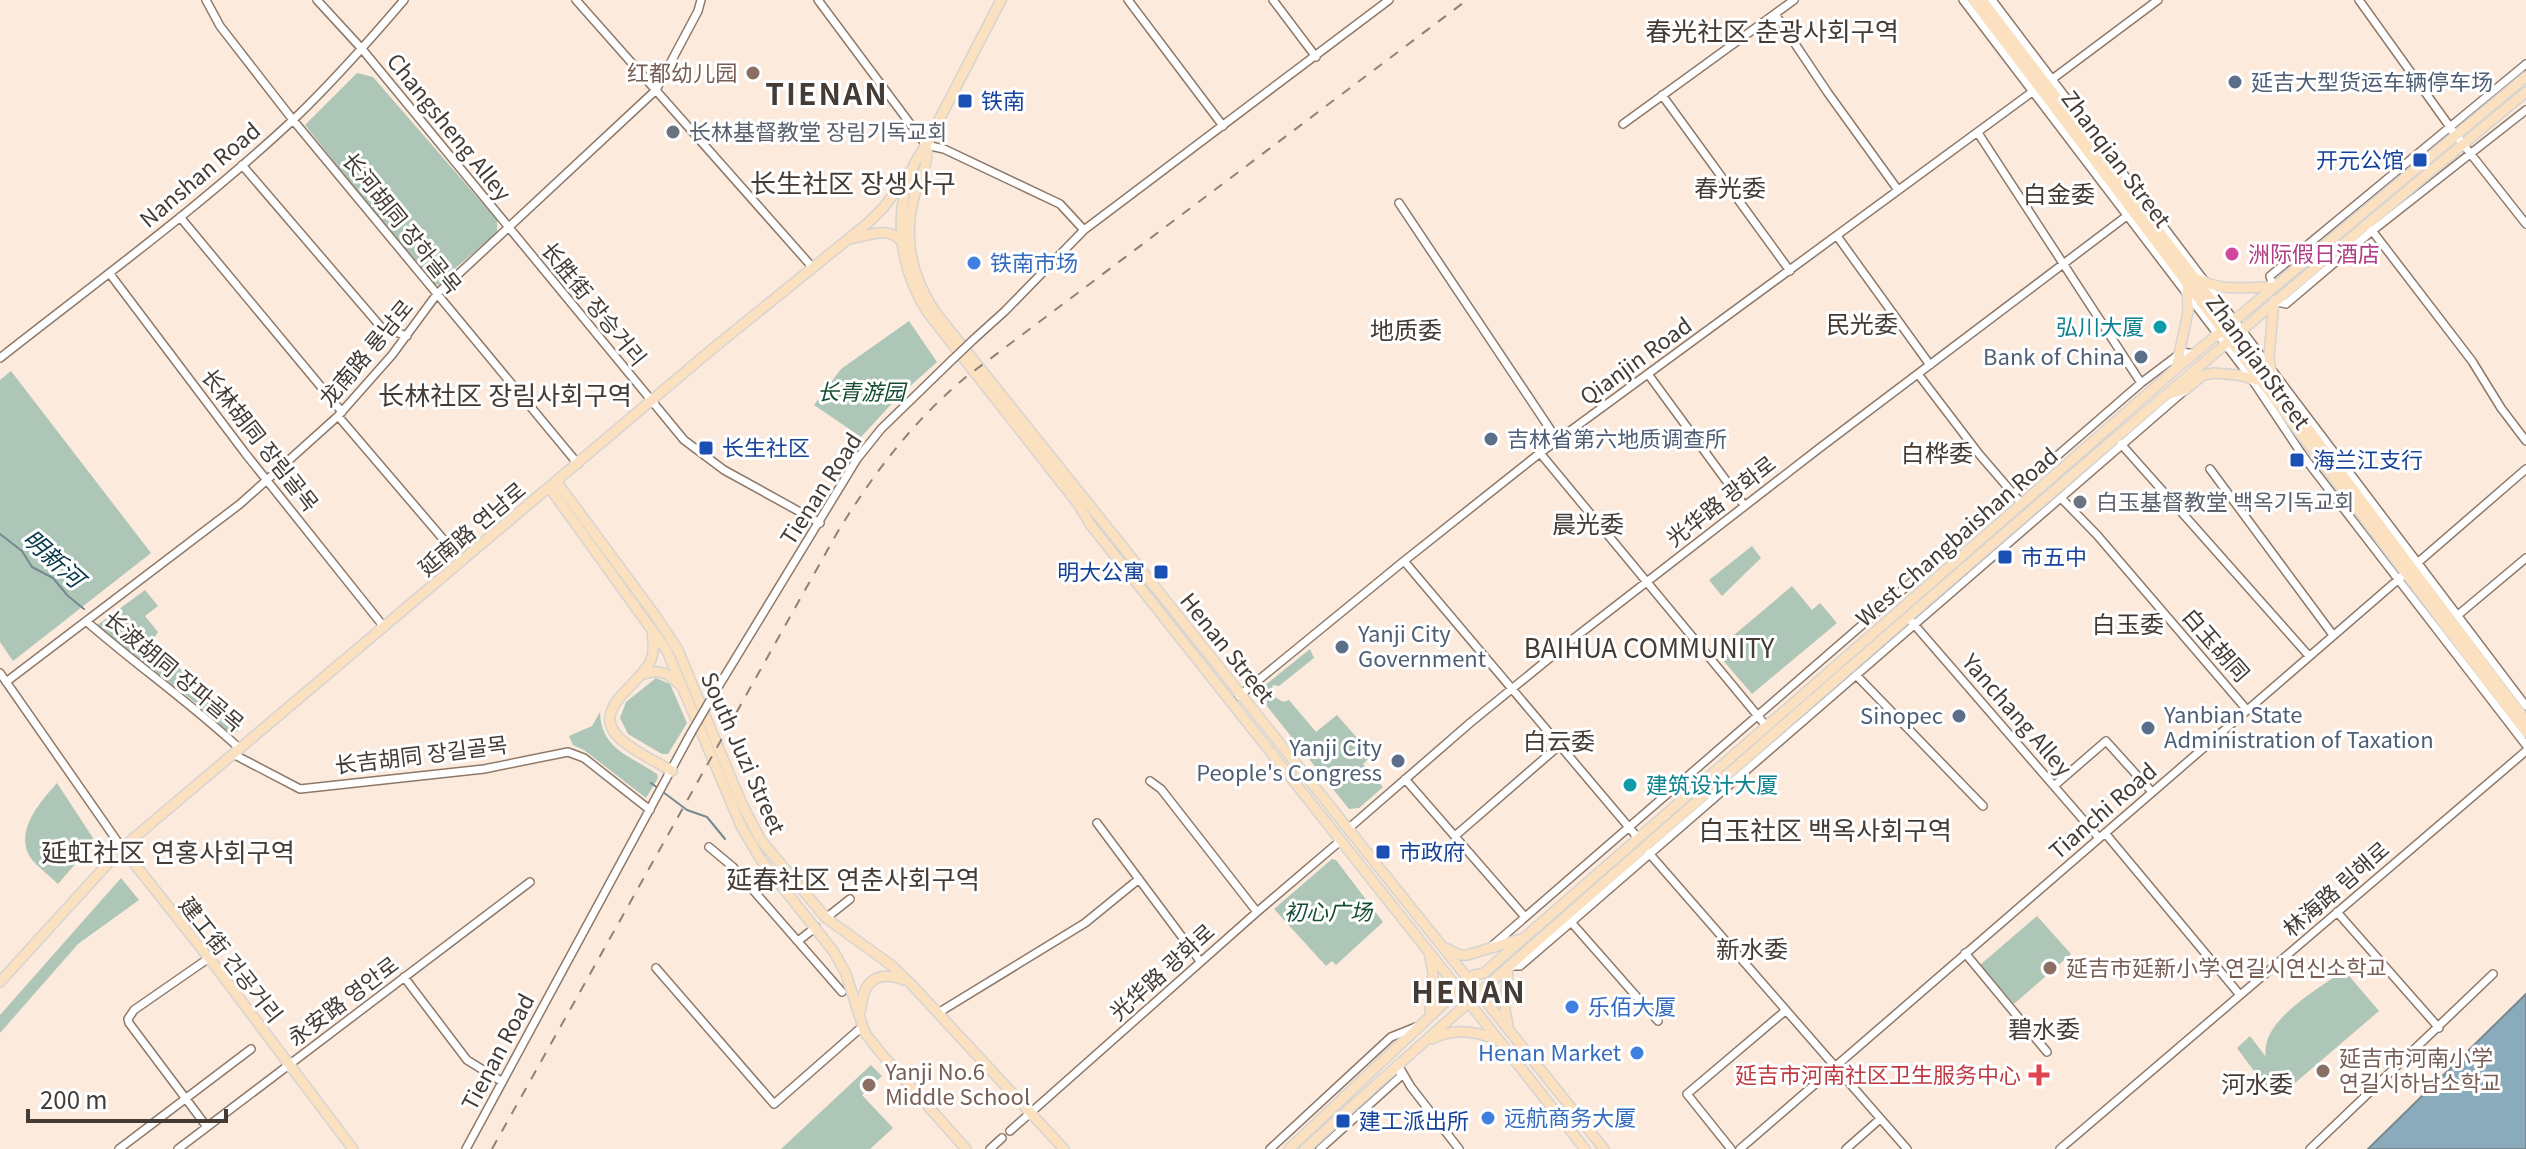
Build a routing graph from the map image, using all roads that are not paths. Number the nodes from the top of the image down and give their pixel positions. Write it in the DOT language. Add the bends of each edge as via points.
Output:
graph roads {
  1 [pos="206,0"];
  2 [pos="317,0"];
  3 [pos="404,0"];
  4 [pos="576,0"];
  5 [pos="701,0"];
  6 [pos="818,0"];
  7 [pos="1001,0"];
  8 [pos="1128,0"];
  9 [pos="1273,0"];
  10 [pos="1389,0"];
  11 [pos="1794,0"];
  12 [pos="1963,0"];
  13 [pos="1973,0"];
  14 [pos="1982,0"];
  15 [pos="1992,0"];
  16 [pos="2158,0"];
  17 [pos="2359,0"];
  18 [pos="1775,14"];
  19 [pos="362,49"];
  20 [pos="1316,57"];
  21 [pos="2526,64"];
  22 [pos="2526,77"];
  23 [pos="2043,85"];
  24 [pos="656,90"];
  25 [pos="2526,92"];
  26 [pos="1662,95"];
  27 [pos="2526,110"];
  28 [pos="293,120"];
  29 [pos="1623,124"];
  30 [pos="1223,126"];
  31 [pos="2453,130"];
  32 [pos="1978,133"];
  33 [pos="2463,144"];
  34 [pos="926,145"];
  35 [pos="2473,153"];
  36 [pos="242,165"];
  37 [pos="913,165"];
  38 [pos="1898,190"];
  39 [pos="1399,203"];
  40 [pos="2130,214"];
  41 [pos="180,217"];
  42 [pos="2526,224"];
  43 [pos="2369,227"];
  44 [pos="509,228"];
  45 [pos="1084,230"];
  46 [pos="1837,236"];
  47 [pos="848,239"];
  48 [pos="901,241"];
  49 [pos="2065,263"];
  50 [pos="813,268"];
  51 [pos="2168,270"];
  52 [pos="1790,271"];
  53 [pos="110,274"];
  54 [pos="2189,278"];
  55 [pos="2207,284"];
  56 [pos="2273,287"];
  57 [pos="437,294"];
  58 [pos="2188,296"];
  59 [pos="2274,301"];
  60 [pos="2226,327"];
  61 [pos="407,336"];
  62 [pos="2234,337"];
  63 [pos="2182,352"];
  64 [pos="2195,354"];
  65 [pos="0,358"];
  66 [pos="2269,364"];
  67 [pos="1930,365"];
  68 [pos="2176,369"];
  69 [pos="1648,374"];
  70 [pos="1918,374"];
  71 [pos="2251,378"];
  72 [pos="2267,380"];
  73 [pos="2141,383"];
  74 [pos="2186,389"];
  75 [pos="2167,395"];
  76 [pos="651,403"];
  77 [pos="340,414"];
  78 [pos="1558,441"];
  79 [pos="2526,441"];
  80 [pos="2121,444"];
  81 [pos="1540,453"];
  82 [pos="578,464"];
  83 [pos="2210,469"];
  84 [pos="2526,469"];
  85 [pos="267,479"];
  86 [pos="553,484"];
  87 [pos="2013,494"];
  88 [pos="2061,498"];
  89 [pos="2022,504"];
  90 [pos="1744,505"];
  91 [pos="2017,522"];
  92 [pos="820,523"];
  93 [pos="2024,530"];
  94 [pos="2526,558"];
  95 [pos="461,560"];
  96 [pos="1404,561"];
  97 [pos="2409,570"];
  98 [pos="1648,582"];
  99 [pos="1172,608"];
  100 [pos="1163,615"];
  101 [pos="2458,615"];
  102 [pos="86,621"];
  103 [pos="1911,621"];
  104 [pos="384,627"];
  105 [pos="652,628"];
  106 [pos="2333,635"];
  107 [pos="2309,656"];
  108 [pos="0,673"];
  109 [pos="641,675"];
  110 [pos="1856,675"];
  111 [pos="6,682"];
  112 [pos="1513,688"];
  113 [pos="685,692"];
  114 [pos="1242,694"];
  115 [pos="1231,702"];
  116 [pos="2526,706"];
  117 [pos="2247,710"];
  118 [pos="1757,715"];
  119 [pos="2526,721"];
  120 [pos="1767,727"];
  121 [pos="2526,732"];
  122 [pos="1561,744"];
  123 [pos="2526,748"];
  124 [pos="237,751"];
  125 [pos="670,776"];
  126 [pos="1405,779"];
  127 [pos="1150,781"];
  128 [pos="2054,786"];
  129 [pos="2152,792"];
  130 [pos="1983,806"];
  131 [pos="652,807"];
  132 [pos="1097,823"];
  133 [pos="1628,827"];
  134 [pos="1348,829"];
  135 [pos="2102,835"];
  136 [pos="1455,836"];
  137 [pos="1339,842"];
  138 [pos="1644,846"];
  139 [pos="709,847"];
  140 [pos="122,848"];
  141 [pos="1139,879"];
  142 [pos="530,882"];
  143 [pos="850,899"];
  144 [pos="1257,912"];
  145 [pos="2337,912"];
  146 [pos="1525,917"];
  147 [pos="826,918"];
  148 [pos="1571,922"];
  149 [pos="816,927"];
  150 [pos="1523,939"];
  151 [pos="798,941"];
  152 [pos="1442,944"];
  153 [pos="1428,949"];
  154 [pos="1487,950"];
  155 [pos="1965,953"];
  156 [pos="209,958"];
  157 [pos="1200,961"];
  158 [pos="1508,966"];
  159 [pos="656,968"];
  160 [pos="2493,974"];
  161 [pos="404,977"];
  162 [pos="1470,978"];
  163 [pos="907,981"];
  164 [pos="0,982"];
  165 [pos="1459,988"];
  166 [pos="1480,991"];
  167 [pos="842,992"];
  168 [pos="2240,995"];
  169 [pos="1469,1001"];
  170 [pos="1785,1011"];
  171 [pos="938,1013"];
  172 [pos="1430,1014"];
  173 [pos="860,1015"];
  174 [pos="1658,1021"];
  175 [pos="863,1026"];
  176 [pos="1416,1027"];
  177 [pos="2439,1028"];
  178 [pos="1499,1041"];
  179 [pos="1517,1041"];
  180 [pos="1422,1044"];
  181 [pos="251,1049"];
  182 [pos="2047,1052"];
  183 [pos="1398,1064"];
  184 [pos="289,1065"];
  185 [pos="1834,1067"];
  186 [pos="501,1081"];
  187 [pos="185,1099"];
  188 [pos="1030,1114"];
  189 [pos="1880,1119"];
  190 [pos="207,1127"];
  191 [pos="1010,1131"];
  192 [pos="1002,1138"];
  193 [pos="119,1149"];
  194 [pos="178,1149"];
  195 [pos="353,1149"];
  196 [pos="466,1149"];
  197 [pos="966,1149"];
  198 [pos="990,1149"];
  199 [pos="1064,1149"];
  200 [pos="1270,1149"];
  201 [pos="1289,1149"];
  202 [pos="1305,1149"];
  203 [pos="1320,1149"];
  204 [pos="1459,1149"];
  205 [pos="1585,1149"];
  206 [pos="1604,1149"];
  207 [pos="1731,1149"];
  208 [pos="1740,1149"];
  209 [pos="1846,1149"];
  210 [pos="1907,1149"];
  211 [pos="2060,1149"];
  212 [pos="2310,1149"];
  1 -- 28 [label="street, 长河胡同 장하골목"];
  2 -- 19 [label="street, Changsheng Alley"];
  3 -- 19 [label="street, Nanshan Road"];
  4 -- 24 [label="street"];
  5 -- 24 [label="street, 龙南路 룡남로"];
  6 -- 34 [label="street"];
  7 -- 34 [label="main road"];
  8 -- 30 [label="street"];
  9 -- 20 [label="street"];
  10 -- 20 [label="street, Tienan Road"];
  11 -- 18 [label="street"];
  12 -- 23 [label="street, ZhanqianStreet"];
  13 -- 23 [label="main road, Zhanqian Street"];
  14 -- 23 [label="main road, Zhanqian Street"];
  15 -- 23 [label="street, ZhanqianStreet"];
  16 -- 23 [label="street, Qianjin Road"];
  17 -- 31 [label="street"];
  18 -- 26 [label="street"];
  18 -- 38 [label="street"];
  19 -- 28 [label="street, Nanshan Road"];
  19 -- 44 [label="street, Changsheng Alley"];
  20 -- 30 [label="street, Tienan Road"];
  21 -- 31 [label="street, West Changbaishan Road"];
  22 -- 31 [label="main road, West Changbaishan Road"];
  23 -- 32 [label="street, Qianjin Road"];
  23 -- 40 [label="main road, Zhanqian Street"];
  23 -- 54 [label="main road, Zhanqian Street"];
  23 -- 55 [label="street, ZhanqianStreet"];
  24 -- 44 [label="street, 龙南路 룡남로"];
  24 -- 50 [label="street"];
  25 -- 33 [label="main road, West Changbaishan Road"];
  26 -- 29 [label="street"];
  26 -- 52 [label="street"];
  27 -- 35 [label="street, West Changbaishan Road"];
  28 -- 36 [label="street, Nanshan Road"];
  28 -- 57 [label="street, 长河胡同 장하골목"];
  30 -- 45 [label="street, Tienan Road"];
  31 -- 33 [label="street"];
  31 -- 56 [label="main road, West Changbaishan Road"];
  31 -- 56 [label="street, West Changbaishan Road" via="2270,276"];
  32 -- 38 [label="street, Qianjin Road"];
  32 -- 49 [label="street"];
  33 -- 35 [label="street"];
  33 -- 43 [label="main road, West Changbaishan Road"];
  34 -- 37 [label="main road"];
  34 -- 45 [label="street" via="1060,204"];
  34 -- 99 [label="main road, Henan Street" via="928,162 915,193 910,256 936,313"];
  35 -- 42 [label="street"];
  35 -- 43 [label="street, West Changbaishan Road"];
  36 -- 41 [label="street, Nanshan Road"];
  36 -- 61 [label="street" via="381,327"];
  37 -- 47 [label="main road, 延南路 연남로" via="884,207"];
  37 -- 48 [label="main road"];
  38 -- 46 [label="street, Qianjin Road"];
  39 -- 78 [label="street"];
  40 -- 49 [label="street, 光华路 광화로"];
  40 -- 51 [label="street, ZhanqianStreet"];
  40 -- 54 [label="main road, Zhanqian Street"];
  41 -- 53 [label="street, Nanshan Road"];
  41 -- 77 [label="street"];
  43 -- 59 [label="main road, West Changbaishan Road"];
  43 -- 79 [label="street"];
  44 -- 57 [label="street, 龙南路 룡남로"];
  44 -- 76 [label="street, 长胜街 장승거리"];
  45 -- 92 [label="street, Tienan Road, bridge" via="881,429"];
  46 -- 52 [label="street, Qianjin Road"];
  46 -- 67 [label="street"];
  47 -- 48 [label="main road" via="884,233"];
  47 -- 50 [label="main road, 延南路 연남로"];
  48 -- 100 [label="main road, Henan Street" via="911,284 928,313"];
  49 -- 67 [label="street, 光华路 광화로"];
  49 -- 73 [label="street"];
  50 -- 76 [label="main road, 延南路 연남로"];
  51 -- 54 [label="main road"];
  51 -- 58 [label="street, ZhanqianStreet"];
  52 -- 69 [label="street, Qianjin Road"];
  53 -- 65 [label="street, Nanshan Road"];
  53 -- 85 [label="street, 长林胡同 장림골목"];
  54 -- 55 [label="main road"];
  54 -- 58 [label="main road"];
  54 -- 60 [label="main road, Zhanqian Street"];
  55 -- 56 [label="main road" via="2244,290"];
  55 -- 60 [label="street, ZhanqianStreet"];
  56 -- 60 [label="main road, West Changbaishan Road"];
  57 -- 61 [label="street, 龙南路 룡남로"];
  57 -- 82 [label="street, 长河胡同 장하골목"];
  58 -- 60 [label="street, ZhanqianStreet"];
  58 -- 63 [label="main road"];
  59 -- 62 [label="main road, West Changbaishan Road"];
  59 -- 66 [label="main road"];
  60 -- 62 [label="main road, Zhanqian Street"];
  60 -- 62 [label="street, ZhanqianStreet"];
  60 -- 64 [label="main road, West Changbaishan Road"];
  61 -- 77 [label="street, 龙南路 룡남로"];
  62 -- 66 [label="street, ZhanqianStreet"];
  62 -- 71 [label="street, ZhanqianStreet"];
  62 -- 72 [label="main road, ZhanqianStreet"];
  62 -- 75 [label="main road, West Changbaishan Road"];
  63 -- 64 [label="street"];
  63 -- 68 [label="main road"];
  63 -- 73 [label="street"];
  64 -- 68 [label="main road, West Changbaishan Road"];
  66 -- 72 [label="main road"];
  66 -- 97 [label="street, ZhanqianStreet"];
  67 -- 70 [label="street, 光华路 광화로"];
  68 -- 89 [label="main road, West Changbaishan Road"];
  69 -- 78 [label="street, Qianjin Road"];
  69 -- 90 [label="street"];
  70 -- 87 [label="street"];
  70 -- 90 [label="street, 光华路 광화로"];
  71 -- 72 [label="main road"];
  71 -- 74 [label="main road" via="2214,373"];
  71 -- 97 [label="street, ZhanqianStreet" via="2303,456"];
  72 -- 97 [label="main road, ZhanqianStreet"];
  73 -- 87 [label="street"];
  74 -- 75 [label="main road"];
  74 -- 80 [label="street"];
  75 -- 91 [label="main road, West Changbaishan Road"];
  76 -- 82 [label="main road, 延南路 연남로"];
  76 -- 92 [label="street, 长胜街 장승거리" via="699,454"];
  77 -- 85 [label="street, 龙南路 룡남로"];
  77 -- 95 [label="street"];
  78 -- 81 [label="street, Qianjin Road"];
  80 -- 88 [label="street"];
  80 -- 107 [label="street"];
  81 -- 96 [label="street, Qianjin Road"];
  81 -- 98 [label="street"];
  82 -- 86 [label="main road, 延南路 연남로"];
  83 -- 106 [label="street"];
  84 -- 97 [label="street, Tianchi Road"];
  85 -- 102 [label="street, 龙南路 룡남로"];
  85 -- 104 [label="street, 长林胡同 장림골목"];
  86 -- 95 [label="main road, 延南路 연남로"];
  86 -- 105 [label="main road, South Juzi Street"];
  86 -- 147 [label="main road, South Juzi Street" via="678,650 760,839"];
  87 -- 89 [label="street"];
  87 -- 118 [label="street"];
  88 -- 93 [label="street"];
  88 -- 117 [label="street, 白玉胡同"];
  89 -- 120 [label="main road, West Changbaishan Road"];
  90 -- 98 [label="street, 光华路 광화로"];
  91 -- 93 [label="main road"];
  91 -- 103 [label="main road, West Changbaishan Road"];
  92 -- 125 [label="street, Tienan Road, bridge" via="712,697"];
  93 -- 103 [label="street"];
  94 -- 101 [label="street"];
  95 -- 104 [label="main road, 延南路 연남로"];
  96 -- 112 [label="street"];
  96 -- 114 [label="street, Qianjin Road"];
  97 -- 101 [label="street, ZhanqianStreet"];
  97 -- 106 [label="street, Tianchi Road"];
  97 -- 119 [label="main road, ZhanqianStreet"];
  97 -- 121 [label="main road, ZhanqianStreet"];
  97 -- 123 [label="street, ZhanqianStreet"];
  98 -- 112 [label="street, 光华路 광화로"];
  98 -- 118 [label="street"];
  99 -- 100 [label="main road"];
  99 -- 114 [label="main road, Henan Street"];
  100 -- 115 [label="main road, Henan Street"];
  101 -- 116 [label="street, ZhanqianStreet"];
  102 -- 111 [label="street, 龙南路 룡남로"];
  102 -- 124 [label="street, 长波胡同 장파골목" via="205,716"];
  103 -- 110 [label="street"];
  103 -- 128 [label="street, Yanchang Alley"];
  103 -- 138 [label="main road, West Changbaishan Road"];
  104 -- 124 [label="main road, 延南路 연남로"];
  105 -- 109 [label="main road" via="653,656"];
  105 -- 113 [label="main road, South Juzi Street"];
  106 -- 107 [label="street, Tianchi Road"];
  107 -- 117 [label="street, Tianchi Road"];
  108 -- 111 [label="street, 建工街 건공거리"];
  109 -- 113 [label="main road" via="663,672"];
  109 -- 125 [label="main road" via="613,705 612,727 624,743"];
  110 -- 130 [label="street"];
  110 -- 138 [label="street"];
  111 -- 140 [label="street, 建工街 건공거리"];
  112 -- 122 [label="street"];
  112 -- 126 [label="street, 光华路 광화로"];
  113 -- 149 [label="main road, South Juzi Street" via="741,826 761,860"];
  114 -- 115 [label="street, Qianjin Road"];
  114 -- 134 [label="main road, Henan Street"];
  115 -- 137 [label="main road, Henan Street"];
  117 -- 129 [label="street, Tianchi Road"];
  118 -- 120 [label="street"];
  118 -- 133 [label="street"];
  120 -- 138 [label="main road, West Changbaishan Road"];
  122 -- 133 [label="street"];
  122 -- 136 [label="street"];
  123 -- 145 [label="street, 林海路 림해로"];
  124 -- 131 [label="street, 长吉胡同 장길골목" via="300,789 484,769 568,752"];
  124 -- 140 [label="main road, 延南路 연남로"];
  125 -- 131 [label="street, Tienan Road"];
  126 -- 134 [label="street, 光华路 광화로"];
  126 -- 136 [label="street"];
  127 -- 144 [label="street"];
  128 -- 129 [label="street" via="2106,741"];
  128 -- 135 [label="street, Yanchang Alley"];
  129 -- 135 [label="street, Tianchi Road"];
  131 -- 186 [label="street, Tienan Road"];
  132 -- 141 [label="street"];
  133 -- 138 [label="street"];
  133 -- 146 [label="street"];
  134 -- 152 [label="main road, Henan Street"];
  135 -- 155 [label="street, Tianchi Road"];
  135 -- 168 [label="street, Yanchang Alley"];
  136 -- 146 [label="street"];
  137 -- 144 [label="street, 光华路 광화로"];
  137 -- 153 [label="main road, Henan Street"];
  138 -- 148 [label="street"];
  138 -- 150 [label="main road, West Changbaishan Road"];
  138 -- 158 [label="main road, West Changbaishan Road"];
  138 -- 170 [label="street"];
  139 -- 151 [label="street" via="727,860"];
  140 -- 156 [label="main road, 建工街 건공거리"];
  140 -- 164 [label="main road, 延南路 연남로"];
  141 -- 157 [label="street"];
  141 -- 171 [label="street" via="1085,923"];
  142 -- 161 [label="street, 永安路 영안로"];
  143 -- 147 [label="street"];
  144 -- 157 [label="street, 光华路 광화로"];
  145 -- 168 [label="street, 林海路 림해로"];
  145 -- 177 [label="street"];
  146 -- 154 [label="street"];
  147 -- 163 [label="main road, South Juzi Street"];
  148 -- 158 [label="street" via="1520,966"];
  148 -- 174 [label="street"];
  149 -- 151 [label="street"];
  149 -- 173 [label="main road, South Juzi Street" via="846,974"];
  150 -- 154 [label="main road"];
  150 -- 162 [label="main road, West Changbaishan Road" via="1484,973"];
  151 -- 167 [label="street"];
  152 -- 154 [label="main road" via="1460,955"];
  152 -- 162 [label="main road, Henan Street"];
  153 -- 165 [label="main road, Henan Street"];
  153 -- 172 [label="main road" via="1433,973"];
  155 -- 182 [label="street"];
  155 -- 185 [label="street, Tianchi Road"];
  156 -- 184 [label="main road, 建工街 건공거리"];
  156 -- 187 [label="street" via="128,1019"];
  157 -- 188 [label="street, 光华路 광화로"];
  158 -- 166 [label="main road, West Changbaishan Road"];
  158 -- 179 [label="main road" via="1506,1020"];
  159 -- 175 [label="street" via="774,1104"];
  160 -- 177 [label="street"];
  161 -- 184 [label="street, 永安路 영안로"];
  161 -- 186 [label="street" via="467,1060"];
  162 -- 165 [label="main road, West Changbaishan Road"];
  162 -- 166 [label="main road, Henan Street"];
  163 -- 171 [label="main road, South Juzi Street"];
  163 -- 173 [label="main road" via="889,976 870,982 863,991"];
  165 -- 169 [label="main road, Henan Street"];
  165 -- 172 [label="main road, West Changbaishan Road"];
  166 -- 169 [label="main road, West Changbaishan Road"];
  166 -- 179 [label="main road, Henan Street"];
  168 -- 211 [label="street, 林海路 림해로"];
  169 -- 178 [label="main road, Henan Street"];
  169 -- 180 [label="main road, West Changbaishan Road"];
  170 -- 185 [label="street"];
  170 -- 207 [label="street" via="1687,1094"];
  171 -- 188 [label="main road, South Juzi Street"];
  172 -- 176 [label="main road, West Changbaishan Road"];
  173 -- 175 [label="main road, South Juzi Street"];
  175 -- 197 [label="main road, South Juzi Street" via="873,1045"];
  176 -- 200 [label="street, West Changbaishan Road" via="1391,1037"];
  176 -- 201 [label="main road, West Changbaishan Road"];
  177 -- 212 [label="street"];
  178 -- 180 [label="main road" via="1460,1031 1441,1033"];
  178 -- 205 [label="main road, Henan Street"];
  179 -- 206 [label="main road, Henan Street"];
  180 -- 183 [label="main road, West Changbaishan Road"];
  181 -- 187 [label="street"];
  183 -- 202 [label="main road, West Changbaishan Road"];
  183 -- 203 [label="street, West Changbaishan Road" via="1401,1076"];
  183 -- 204 [label="street"];
  184 -- 190 [label="street, 永安路 영안로"];
  184 -- 195 [label="main road, 建工街 건공거리"];
  185 -- 189 [label="street"];
  185 -- 208 [label="street, Tianchi Road"];
  186 -- 196 [label="street, Tienan Road"];
  187 -- 190 [label="street"];
  187 -- 193 [label="street"];
  188 -- 191 [label="street, 光华路 광화로"];
  188 -- 199 [label="main road, South Juzi Street"];
  189 -- 209 [label="street"];
  189 -- 210 [label="street"];
  190 -- 194 [label="street, 永安路 영안로"];
  192 -- 198 [label="street"];
}
